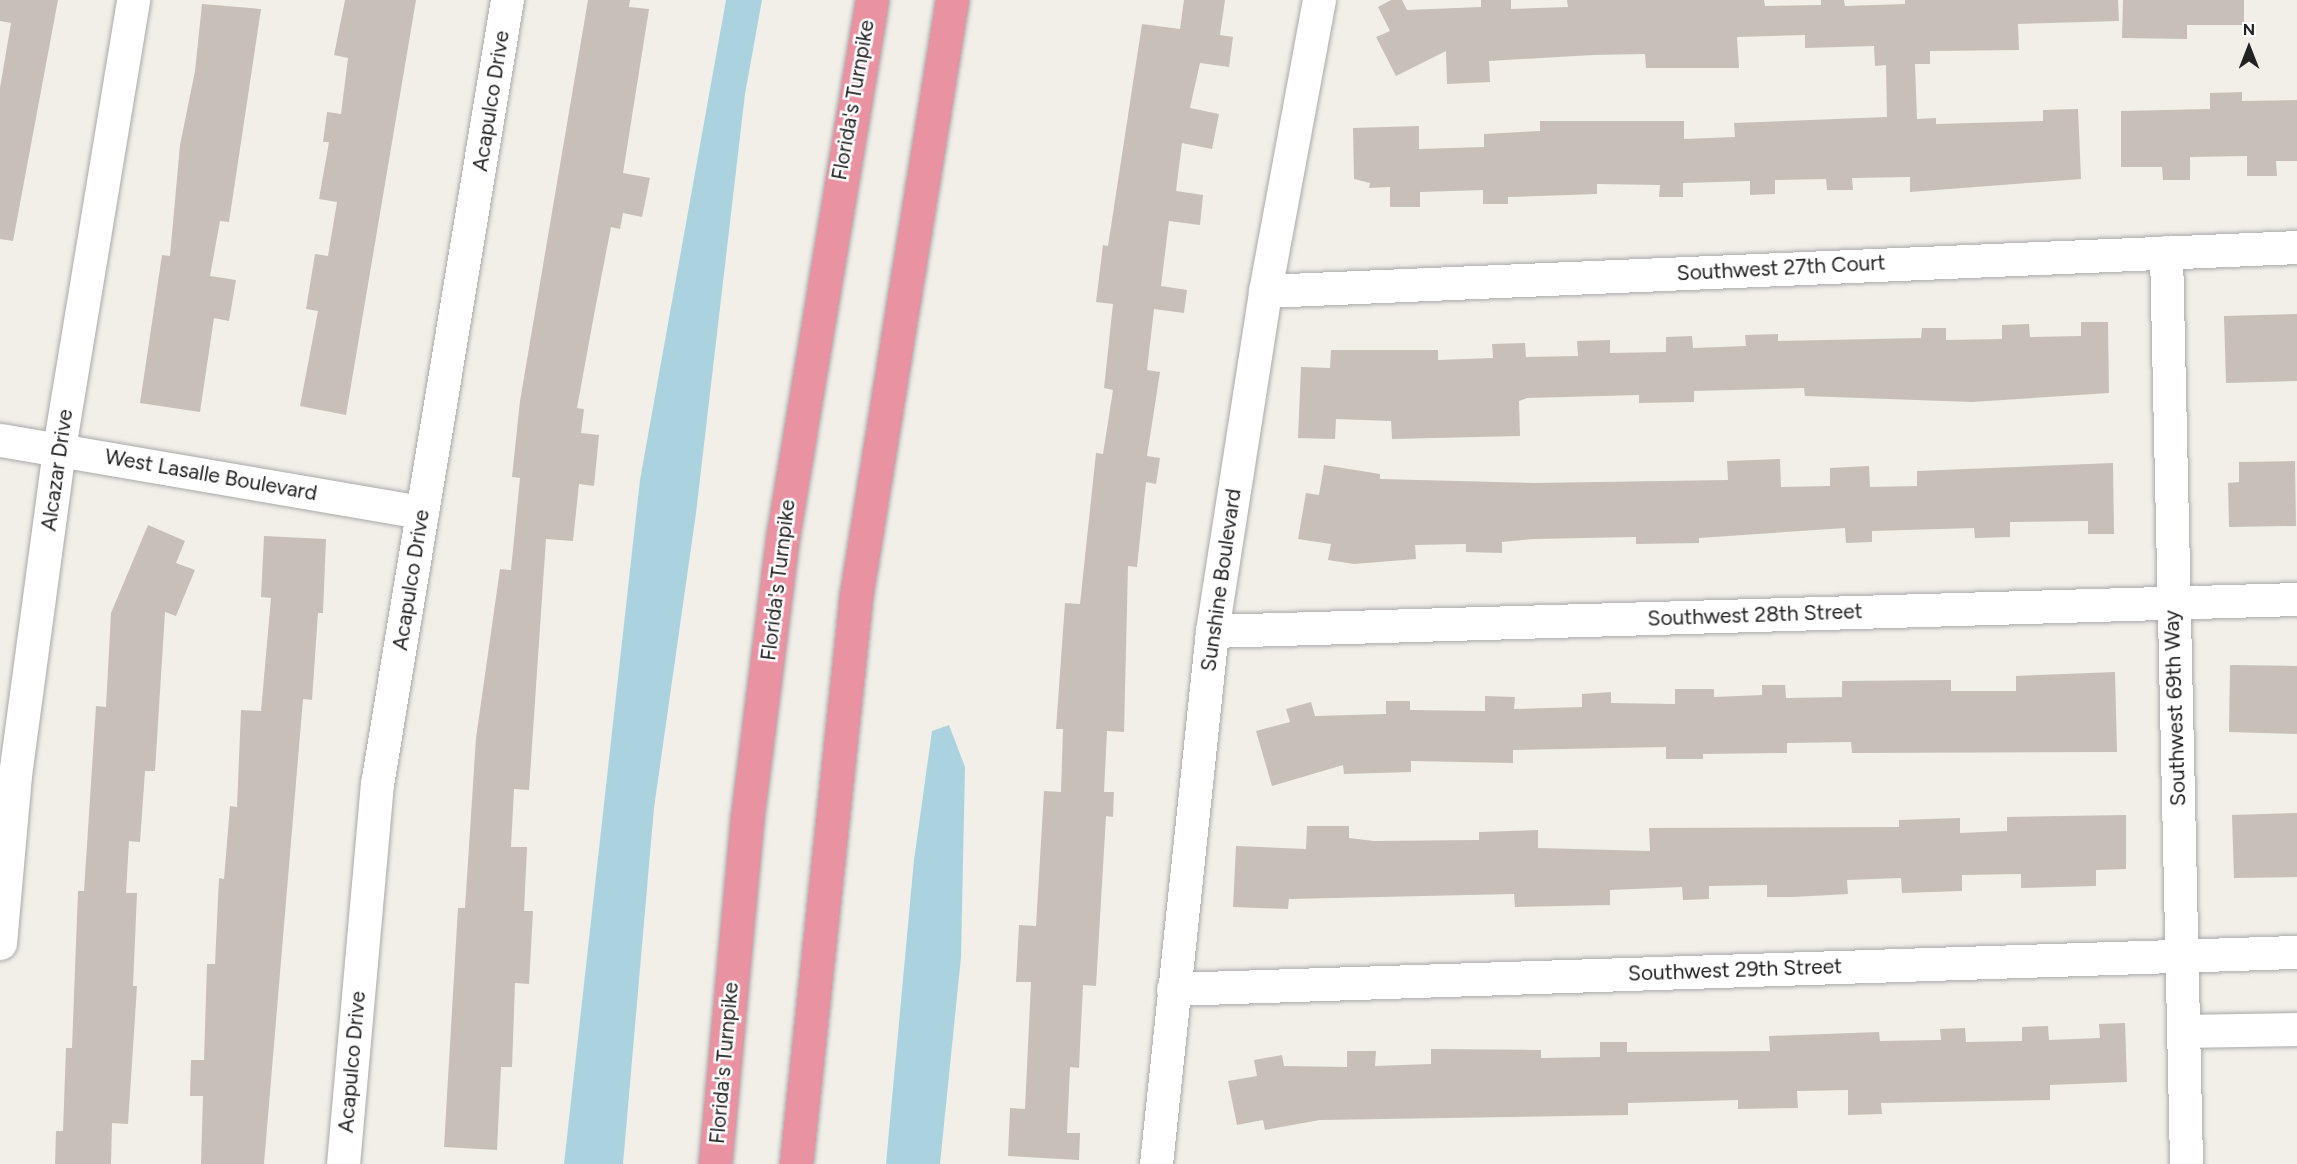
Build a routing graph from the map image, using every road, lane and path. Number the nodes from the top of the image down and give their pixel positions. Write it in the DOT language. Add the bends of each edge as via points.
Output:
graph roads {
  1 [pos="133,0"];
  2 [pos="507,0"];
  3 [pos="872,0"];
  4 [pos="952,0"];
  5 [pos="1318,0"];
  6 [pos="2297,247"];
  7 [pos="2166,252"];
  8 [pos="1265,291"];
  9 [pos="0,440"];
  10 [pos="59,448"];
  11 [pos="422,512"];
  12 [pos="2297,598"];
  13 [pos="2172,603"];
  14 [pos="1212,631"];
  15 [pos="0,943"];
  16 [pos="2297,952"];
  17 [pos="2182,955"];
  18 [pos="1173,989"];
  19 [pos="2297,1029"];
  20 [pos="2184,1031"];
  21 [pos="343,1164"];
  22 [pos="715,1164"];
  23 [pos="796,1164"];
  24 [pos="1156,1164"];
  25 [pos="2186,1164"];
  1 -- 10 [label="street, Alcazar Drive"];
  2 -- 11 [label="street, Acapulco Drive"];
  3 -- 22 [label="highway, Florida's Turnpike" via="783,535 747,819"];
  4 -- 23 [label="highway" via="856,596"];
  5 -- 8 [label="street, Sunshine Boulevard"];
  6 -- 7 [label="street, Southwest 27th Court"];
  7 -- 8 [label="street, Southwest 27th Court"];
  7 -- 13 [label="street, Southwest 69th Way"];
  8 -- 14 [label="street, Sunshine Boulevard"];
  9 -- 10 [label="street, West Lasalle Boulevard"];
  10 -- 11 [label="street, West Lasalle Boulevard"];
  10 -- 15 [label="street, Alcazar Drive" via="15,775"];
  11 -- 21 [label="street, Acapulco Drive" via="377,784"];
  12 -- 13 [label="street, Southwest 28th Street"];
  13 -- 14 [label="street, Southwest 28th Street"];
  13 -- 17 [label="street, Southwest 69th Way"];
  14 -- 18 [label="street, Sunshine Boulevard"];
  16 -- 17 [label="street, Southwest 29th Street"];
  17 -- 18 [label="street, Southwest 29th Street"];
  17 -- 20 [label="street, Southwest 69th Way"];
  18 -- 24 [label="street, Sunshine Boulevard"];
  19 -- 20 [label="street"];
  20 -- 25 [label="street, Southwest 69th Way"];
}
